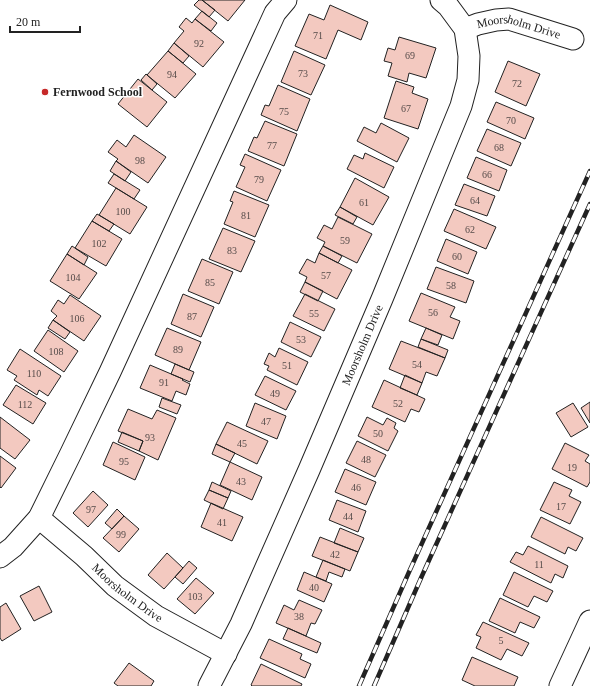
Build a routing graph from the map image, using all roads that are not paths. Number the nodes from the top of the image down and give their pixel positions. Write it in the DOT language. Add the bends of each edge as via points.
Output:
graph roads {
  1 [pos="286,0"];
  2 [pos="441,0"];
  3 [pos="465,29"];
  4 [pos="573,40"];
  5 [pos="38,518"];
  6 [pos="0,557"];
  7 [pos="590,621"];
  8 [pos="226,654"];
  9 [pos="209,686"];
  10 [pos="560,686"];
  1 -- 5 [label="street" via="276,13 113,365"];
  2 -- 3 [label="street, Moorsholm Drive"];
  3 -- 4 [label="street, Moorsholm Drive" via="509,19"];
  3 -- 8 [label="street, Moorsholm Drive" via="469,56 468,80 461,106 309,470"];
  5 -- 6 [label="street" via="13,547"];
  5 -- 8 [label="street, Moorsholm Drive" via="121,591 156,616"];
  7 -- 10 [label="street"];
  8 -- 9 [label="street, Moorsholm Drive"];
}
